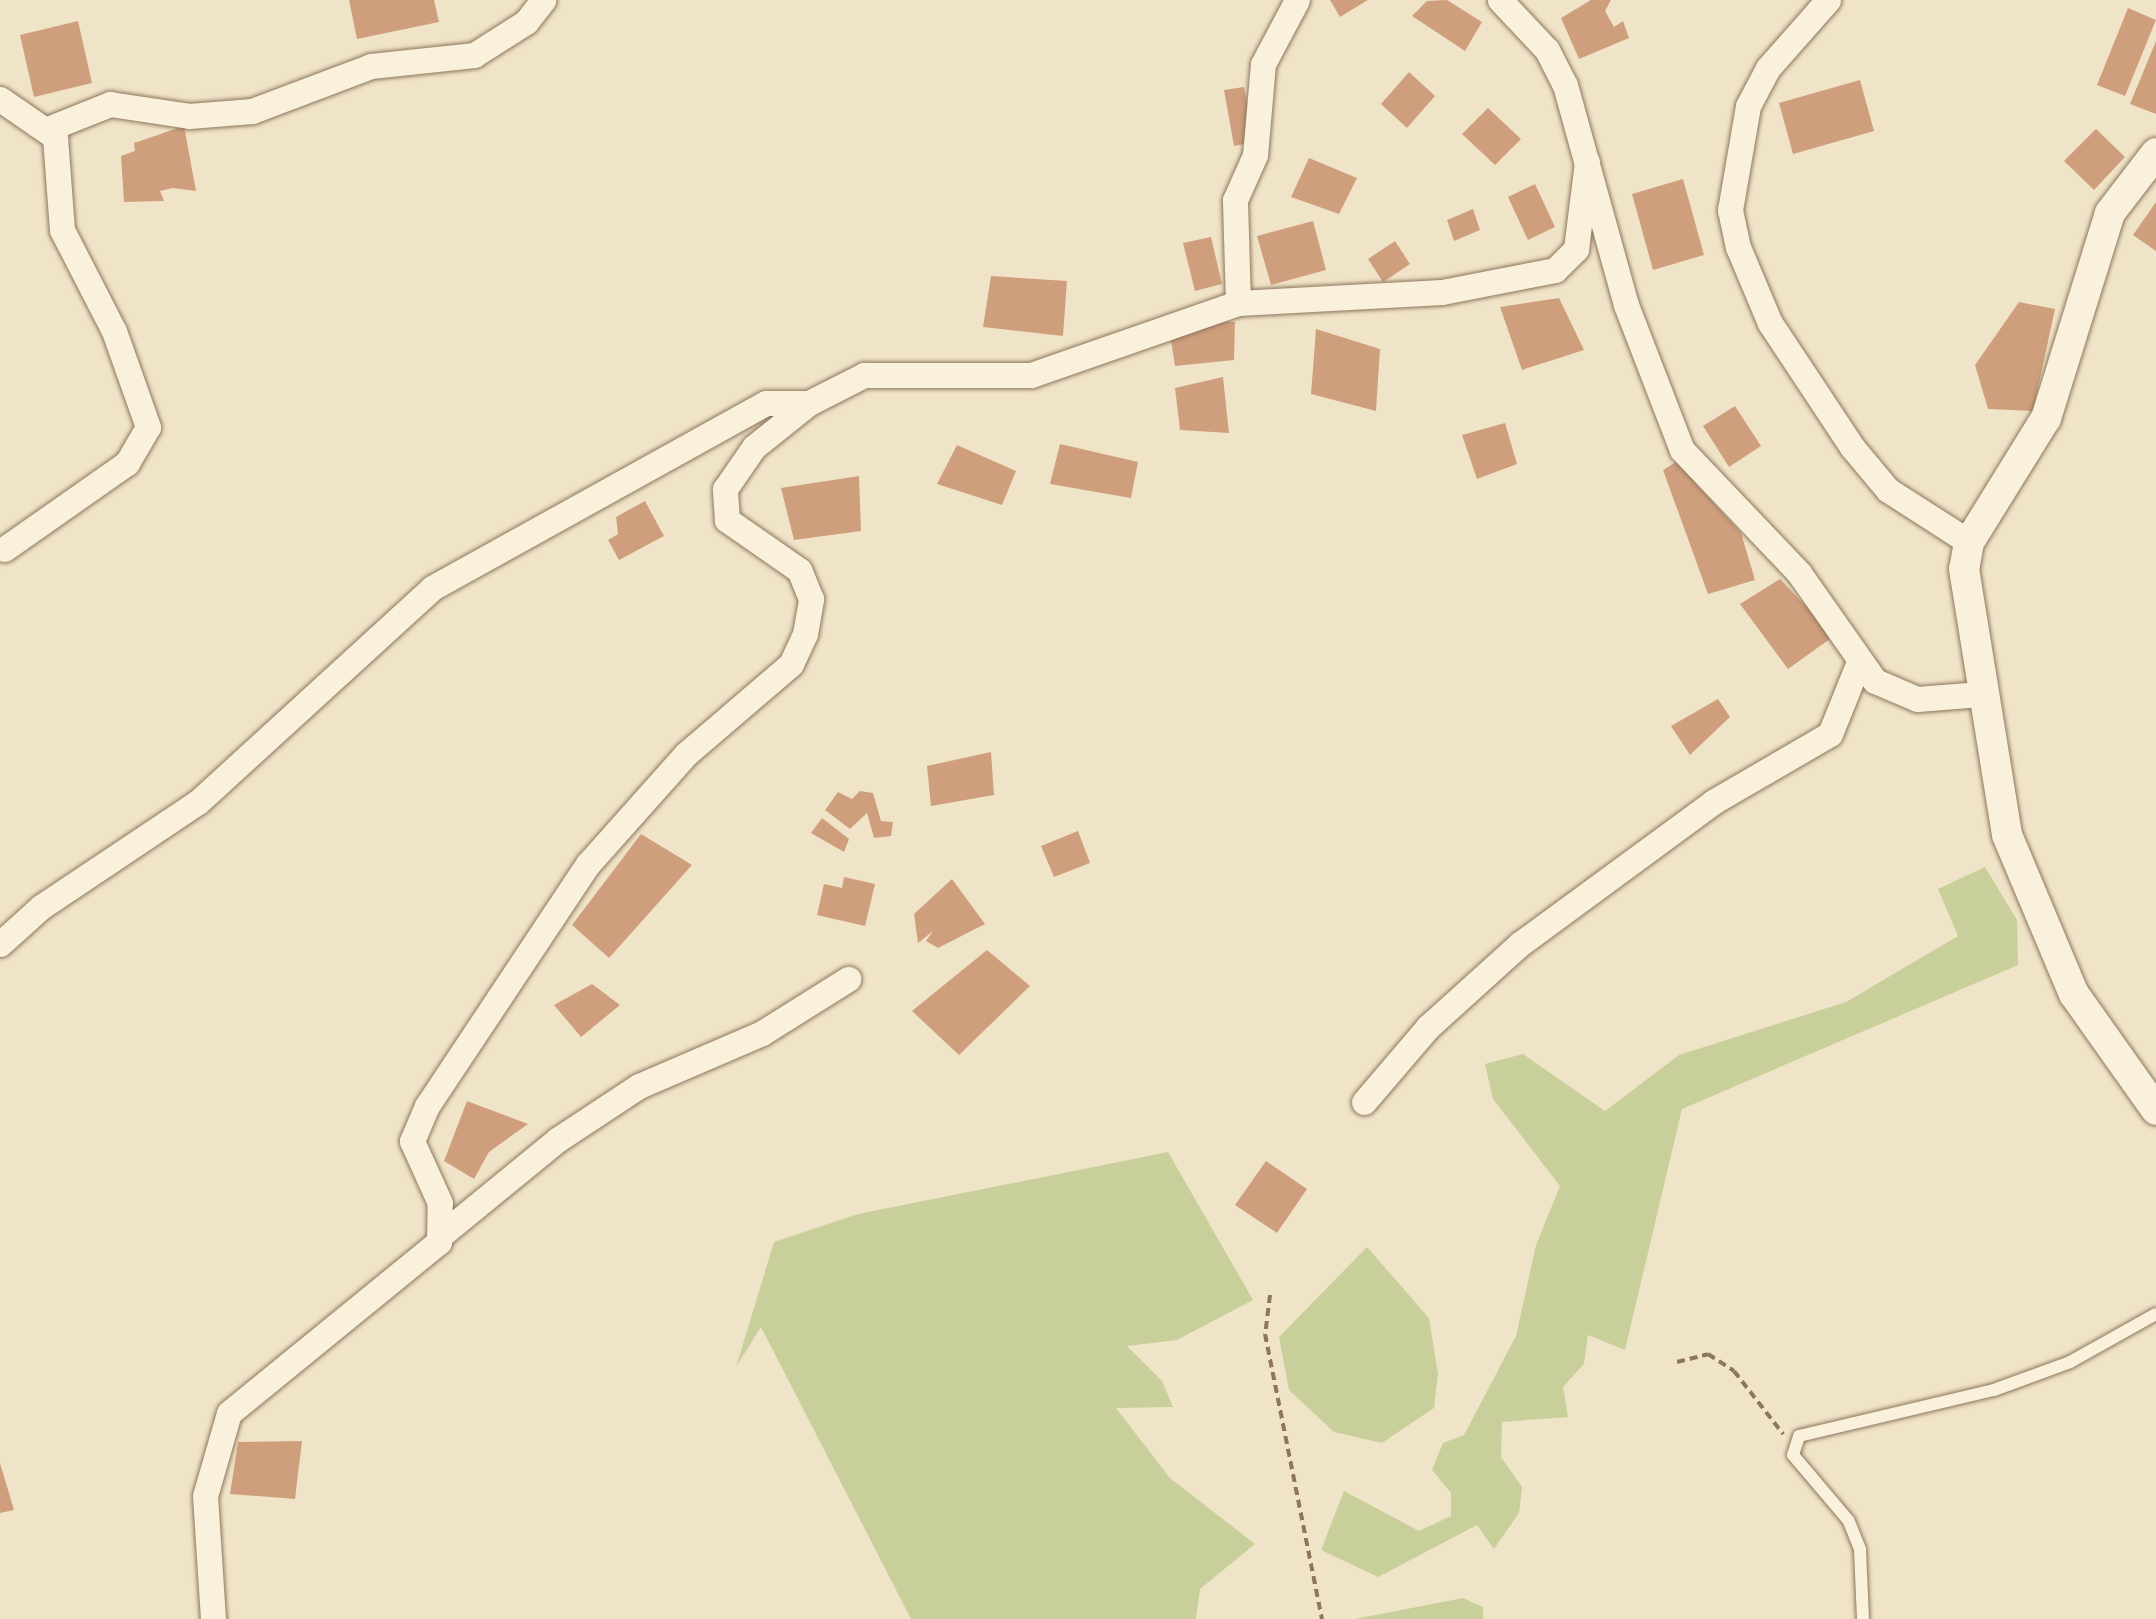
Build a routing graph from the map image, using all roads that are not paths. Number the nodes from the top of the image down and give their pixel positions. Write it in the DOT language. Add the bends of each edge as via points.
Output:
graph roads {
  1 [pos="543,0"];
  2 [pos="1297,0"];
  3 [pos="1500,0"];
  4 [pos="1828,0"];
  5 [pos="0,99"];
  6 [pos="50,128"];
  7 [pos="2156,153"];
  8 [pos="1586,162"];
  9 [pos="1238,303"];
  10 [pos="809,404"];
  11 [pos="1970,542"];
  12 [pos="4,549"];
  13 [pos="1859,662"];
  14 [pos="1980,694"];
  15 [pos="0,944"];
  16 [pos="848,979"];
  17 [pos="1364,1102"];
  18 [pos="2156,1110"];
  19 [pos="441,1235"];
  20 [pos="2156,1314"];
  21 [pos="213,1619"];
  22 [pos="1864,1619"];
  1 -- 6 [label="street" via="526,22 474,55 371,66 252,110 189,116 110,104"];
  2 -- 9 [label="street" via="1263,64 1258,138 1233,210"];
  3 -- 8 [label="street" via="1547,50"];
  4 -- 11 [label="street" via="1768,68 1748,106 1731,192 1738,247 1770,323 1852,447 1888,490"];
  5 -- 6 [label="street"];
  6 -- 12 [label="street" via="62,230 114,331 148,428 127,463"];
  7 -- 11 [label="street" via="2106,223 2040,433"];
  8 -- 9 [label="street" via="1576,250 1556,270 1442,292"];
  8 -- 13 [label="street" via="1666,422 1709,483 1808,584"];
  9 -- 10 [label="street" via="1049,372 971,380 864,375"];
  10 -- 15 [label="street" via="766,403 432,588 198,802 41,907"];
  10 -- 19 [label="street" via="736,468 722,502 740,535 799,570 808,584 805,634 791,664 686,754 588,864 427,1106 412,1151 440,1203"];
  11 -- 14 [label="street" via="1964,570"];
  13 -- 14 [label="street" via="1898,695"];
  13 -- 17 [label="street" via="1830,734 1712,802 1520,944 1428,1027"];
  14 -- 18 [label="street" via="1998,801 2027,890 2104,1046"];
  16 -- 19 [label="street" via="762,1033 639,1086 557,1140"];
  19 -- 21 [label="street" via="419,1263 239,1401 218,1432 205,1496"];
  20 -- 22 [label="lane" via="2070,1362 1994,1390 1822,1426 1796,1441 1802,1470 1835,1503 1860,1549"];
}
